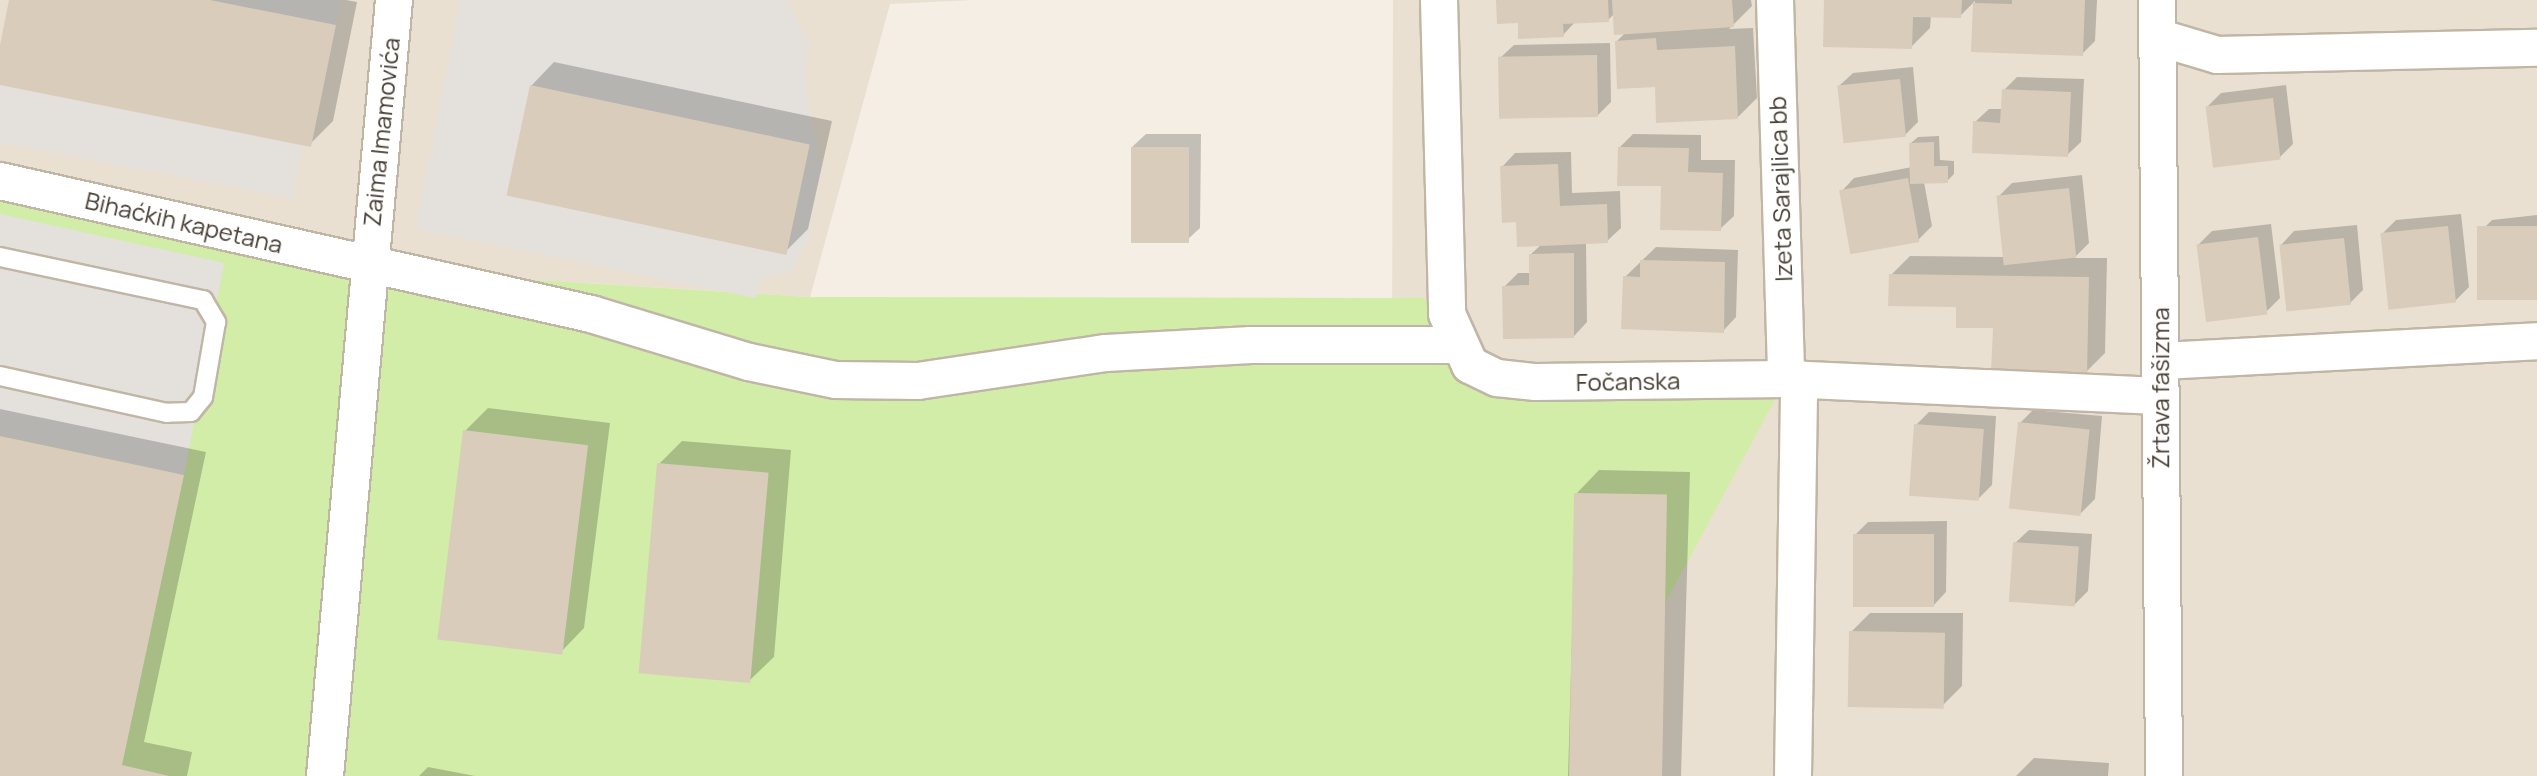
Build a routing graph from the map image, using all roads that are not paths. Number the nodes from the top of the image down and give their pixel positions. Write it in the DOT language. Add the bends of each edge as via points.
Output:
graph roads {
  1 [pos="394,0"];
  2 [pos="1439,0"];
  3 [pos="1775,0"];
  4 [pos="2157,0"];
  5 [pos="2157,37"];
  6 [pos="2537,48"];
  7 [pos="0,181"];
  8 [pos="0,257"];
  9 [pos="368,263"];
  10 [pos="2537,341"];
  11 [pos="1457,345"];
  12 [pos="2161,361"];
  13 [pos="0,376"];
  14 [pos="1792,379"];
  15 [pos="2159,396"];
  16 [pos="325,776"];
  17 [pos="1793,776"];
  18 [pos="2164,776"];
  1 -- 9 [label="street, Zaima Imamovića"];
  2 -- 11 [label="street" via="1444,273 1447,314"];
  3 -- 14 [label="street, Izeta Sarajlica bb"];
  4 -- 5 [label="street, Žrtava fašizma"];
  5 -- 6 [label="street" via="2217,55"];
  5 -- 12 [label="street, Žrtava fašizma"];
  7 -- 9 [label="street, Bihaćkih kapetana"];
  8 -- 13 [label="lane" via="203,300 216,322 203,397 191,412 167,413"];
  9 -- 11 [label="street, Bihaćkih kapetana" via="591,314 749,362 836,380 918,381 1106,353 1251,345"];
  9 -- 16 [label="street, Zaima Imamovića"];
  10 -- 12 [label="street"];
  11 -- 14 [label="street, Fočanska" via="1470,365 1510,379"];
  12 -- 15 [label="street, Žrtava fašizma"];
  14 -- 15 [label="street, Fočanska"];
  14 -- 17 [label="street, Izeta Sarajlica bb"];
  15 -- 18 [label="street, Žrtava fašizma"];
}
